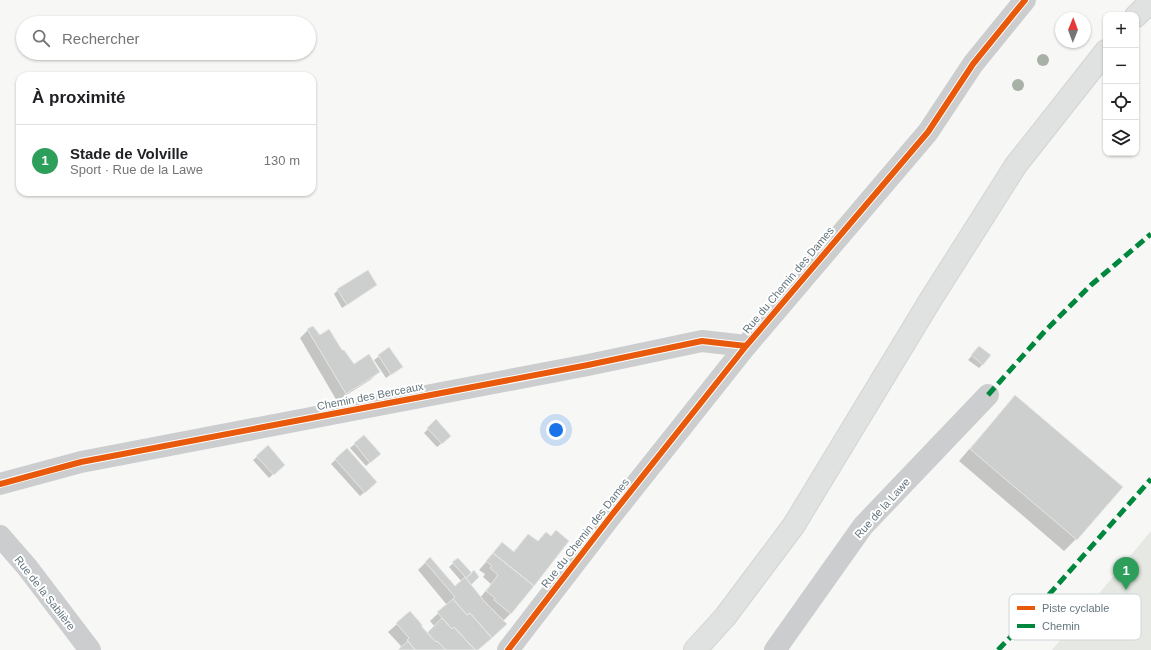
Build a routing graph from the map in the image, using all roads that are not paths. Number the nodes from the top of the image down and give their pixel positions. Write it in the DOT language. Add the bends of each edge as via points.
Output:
graph roads {
  1 [pos="1025,0"];
  2 [pos="1151,1"];
  3 [pos="1139,13"];
  4 [pos="1103,54"];
  5 [pos="746,346"];
  6 [pos="988,395"];
  7 [pos="0,484"];
  8 [pos="0,536"];
  9 [pos="90,650"];
  10 [pos="508,650"];
  11 [pos="695,650"];
  12 [pos="775,650"];
  1 -- 5 [label="street, Rue du Chemin des Dames" via="973,64 928,132"];
  2 -- 3 [label="main road"];
  4 -- 11 [label="main road" via="1016,165 931,299 794,525 725,617"];
  5 -- 7 [label="street, Chemin des Berceaux" via="702,341 80,462"];
  5 -- 10 [label="street, Rue du Chemin des Dames" via="610,516"];
  6 -- 12 [label="street, Rue de la Lawe" via="863,526"];
  8 -- 9 [label="street, Rue de la Sablière"];
}
